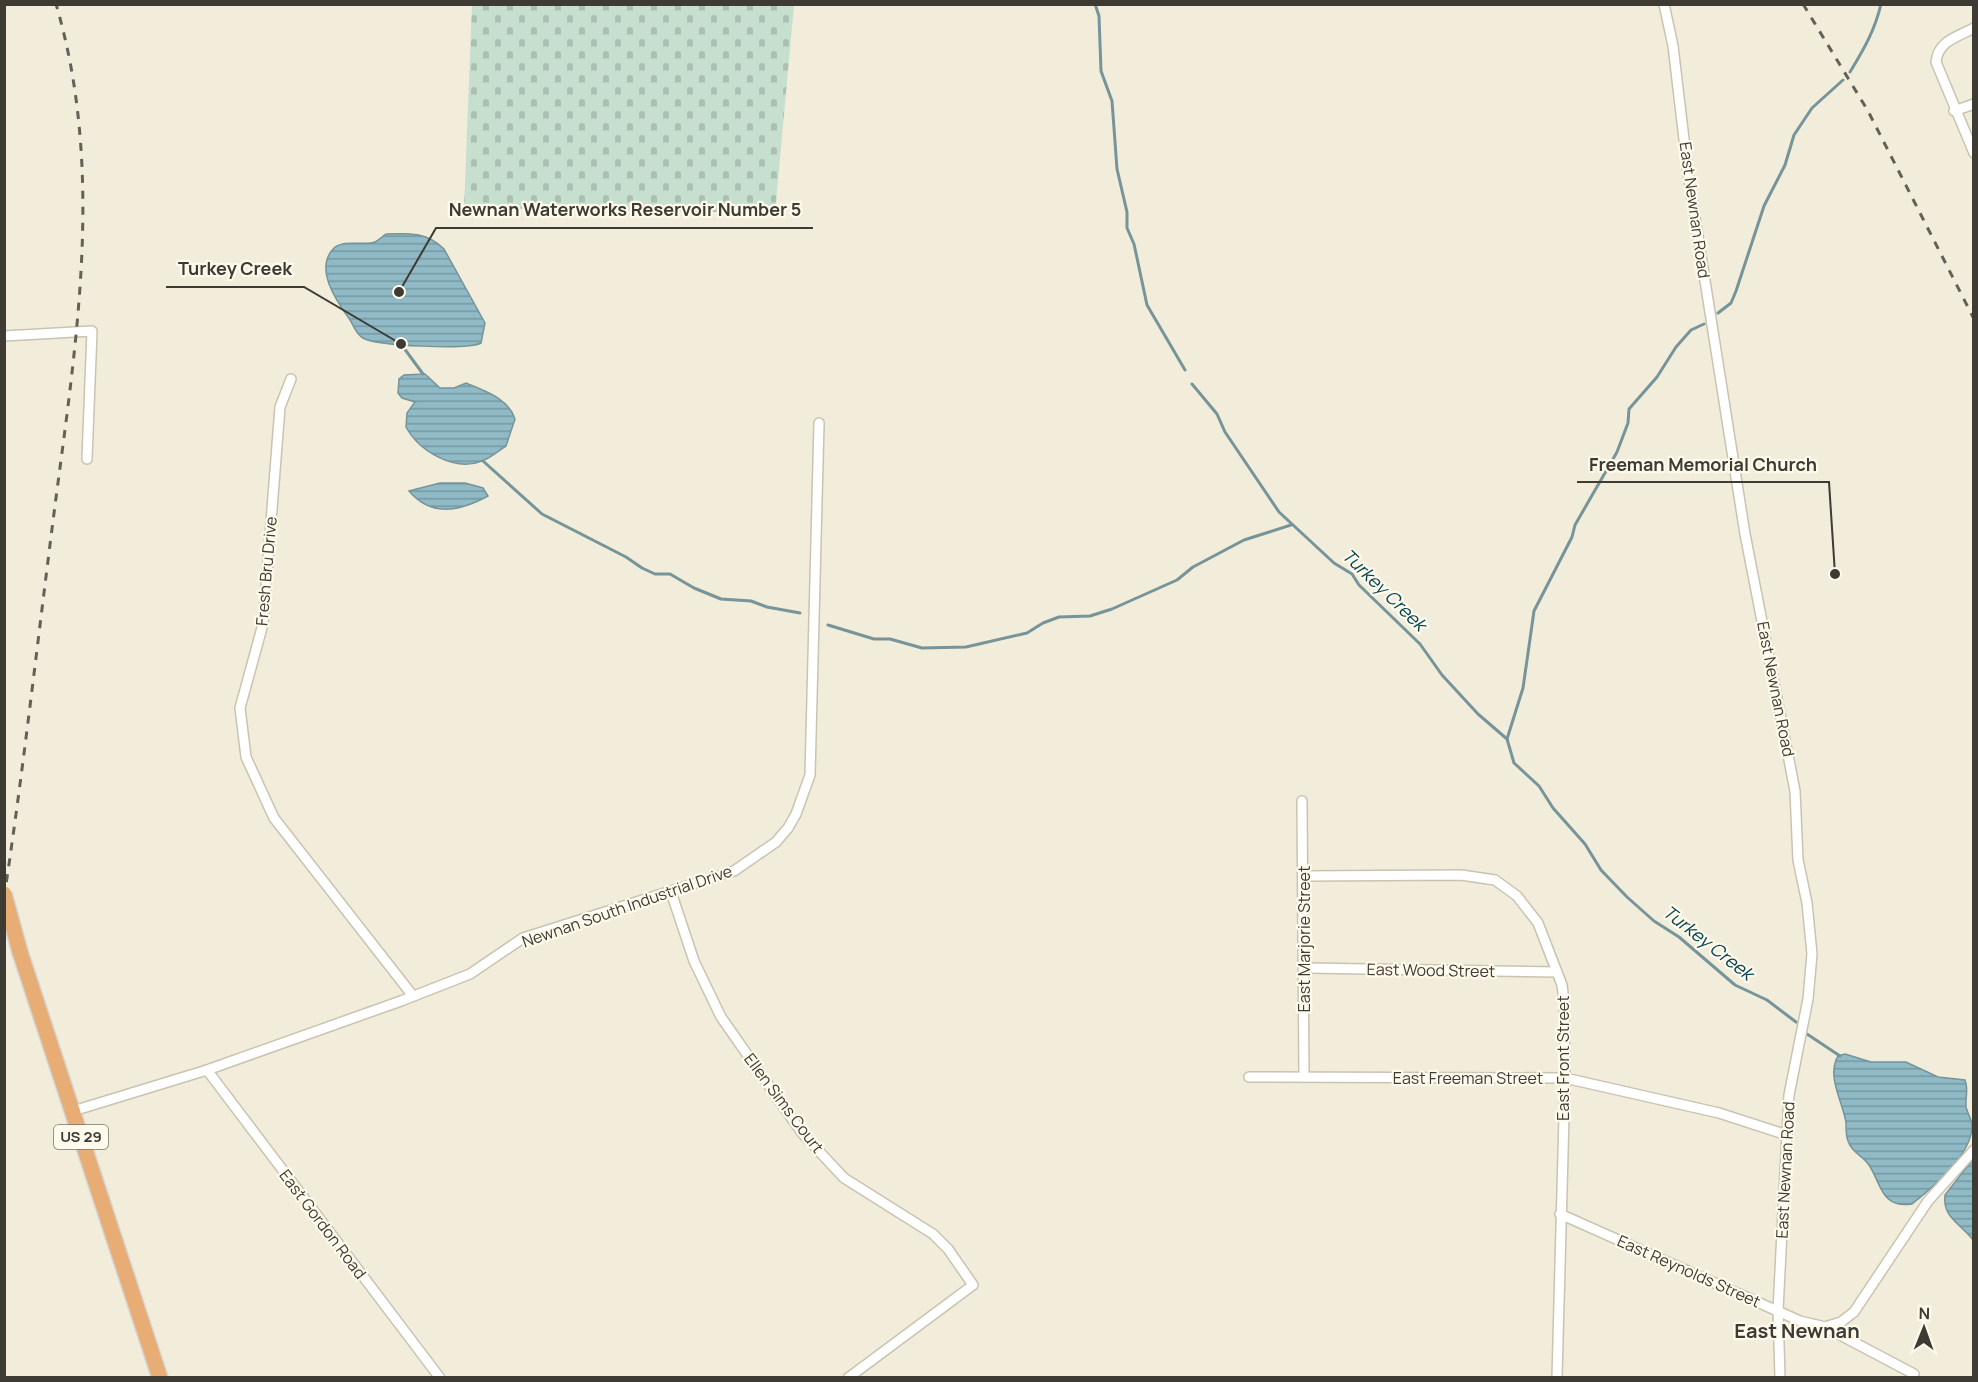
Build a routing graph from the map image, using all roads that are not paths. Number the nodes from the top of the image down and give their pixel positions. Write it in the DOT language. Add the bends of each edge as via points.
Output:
graph roads {
  1 [pos="1664,4"];
  2 [pos="1974,28"];
  3 [pos="1974,104"];
  4 [pos="1954,111"];
  5 [pos="1974,153"];
  6 [pos="4,336"];
  7 [pos="291,379"];
  8 [pos="819,423"];
  9 [pos="87,459"];
  10 [pos="1302,801"];
  11 [pos="1304,876"];
  12 [pos="671,892"];
  13 [pos="4,894"];
  14 [pos="1305,968"];
  15 [pos="1557,972"];
  16 [pos="412,996"];
  17 [pos="207,1070"];
  18 [pos="1249,1077"];
  19 [pos="1304,1077"];
  20 [pos="1565,1078"];
  21 [pos="73,1111"];
  22 [pos="1787,1134"];
  23 [pos="1974,1150"];
  24 [pos="1560,1214"];
  25 [pos="1778,1310"];
  26 [pos="1825,1327"];
  27 [pos="1914,1374"];
  28 [pos="160,1377"];
  29 [pos="440,1377"];
  30 [pos="848,1377"];
  31 [pos="1557,1377"];
  32 [pos="1780,1377"];
  1 -- 22 [label="street, East Newnan Road" via="1745,534 1796,801 1798,860 1812,954 1808,999 1789,1095"];
  2 -- 4 [label="street" via="1949,40 1936,57 1937,70"];
  3 -- 4 [label="street"];
  4 -- 5 [label="street"];
  6 -- 9 [label="street" via="92,331"];
  7 -- 16 [label="street, Fresh Bru Drive" via="280,407 263,624 240,708 246,757 274,818"];
  8 -- 12 [label="street, Newnan South Industrial Drive" via="810,775 796,814 776,842 735,871"];
  10 -- 11 [label="street, East Marjorie Street"];
  11 -- 14 [label="street, East Marjorie Street"];
  11 -- 15 [label="street, East Front Street" via="1461,875 1496,880 1517,896 1538,923"];
  12 -- 16 [label="street, Newnan South Industrial Drive" via="523,938 470,974"];
  12 -- 30 [label="street, Ellen Sims Court" via="694,961 721,1017 802,1133 844,1179 933,1234 973,1285"];
  13 -- 21 [label="main road, US 29, bridge" via="39,1015"];
  14 -- 15 [label="street, East Wood Street"];
  14 -- 19 [label="street, East Marjorie Street"];
  15 -- 20 [label="street, East Front Street" via="1564,1001"];
  16 -- 17 [label="street, Newnan South Industrial Drive"];
  17 -- 21 [label="street, Newnan South Industrial Drive"];
  17 -- 29 [label="street, East Gordon Road"];
  18 -- 19 [label="street, East Freeman Street"];
  19 -- 20 [label="street, East Freeman Street"];
  20 -- 22 [label="street, East Freeman Street" via="1719,1113"];
  20 -- 24 [label="street, East Front Street"];
  21 -- 28 [label="main road, US 29"];
  22 -- 25 [label="street, East Newnan Road"];
  23 -- 26 [label="street" via="1928,1201 1854,1312"];
  24 -- 25 [label="street, East Reynolds Street"];
  24 -- 31 [label="street, East Front Street"];
  25 -- 26 [label="street, East Reynolds Street"];
  25 -- 32 [label="street, East Newnan Road"];
  26 -- 27 [label="street, East Reynolds Street"];
}
